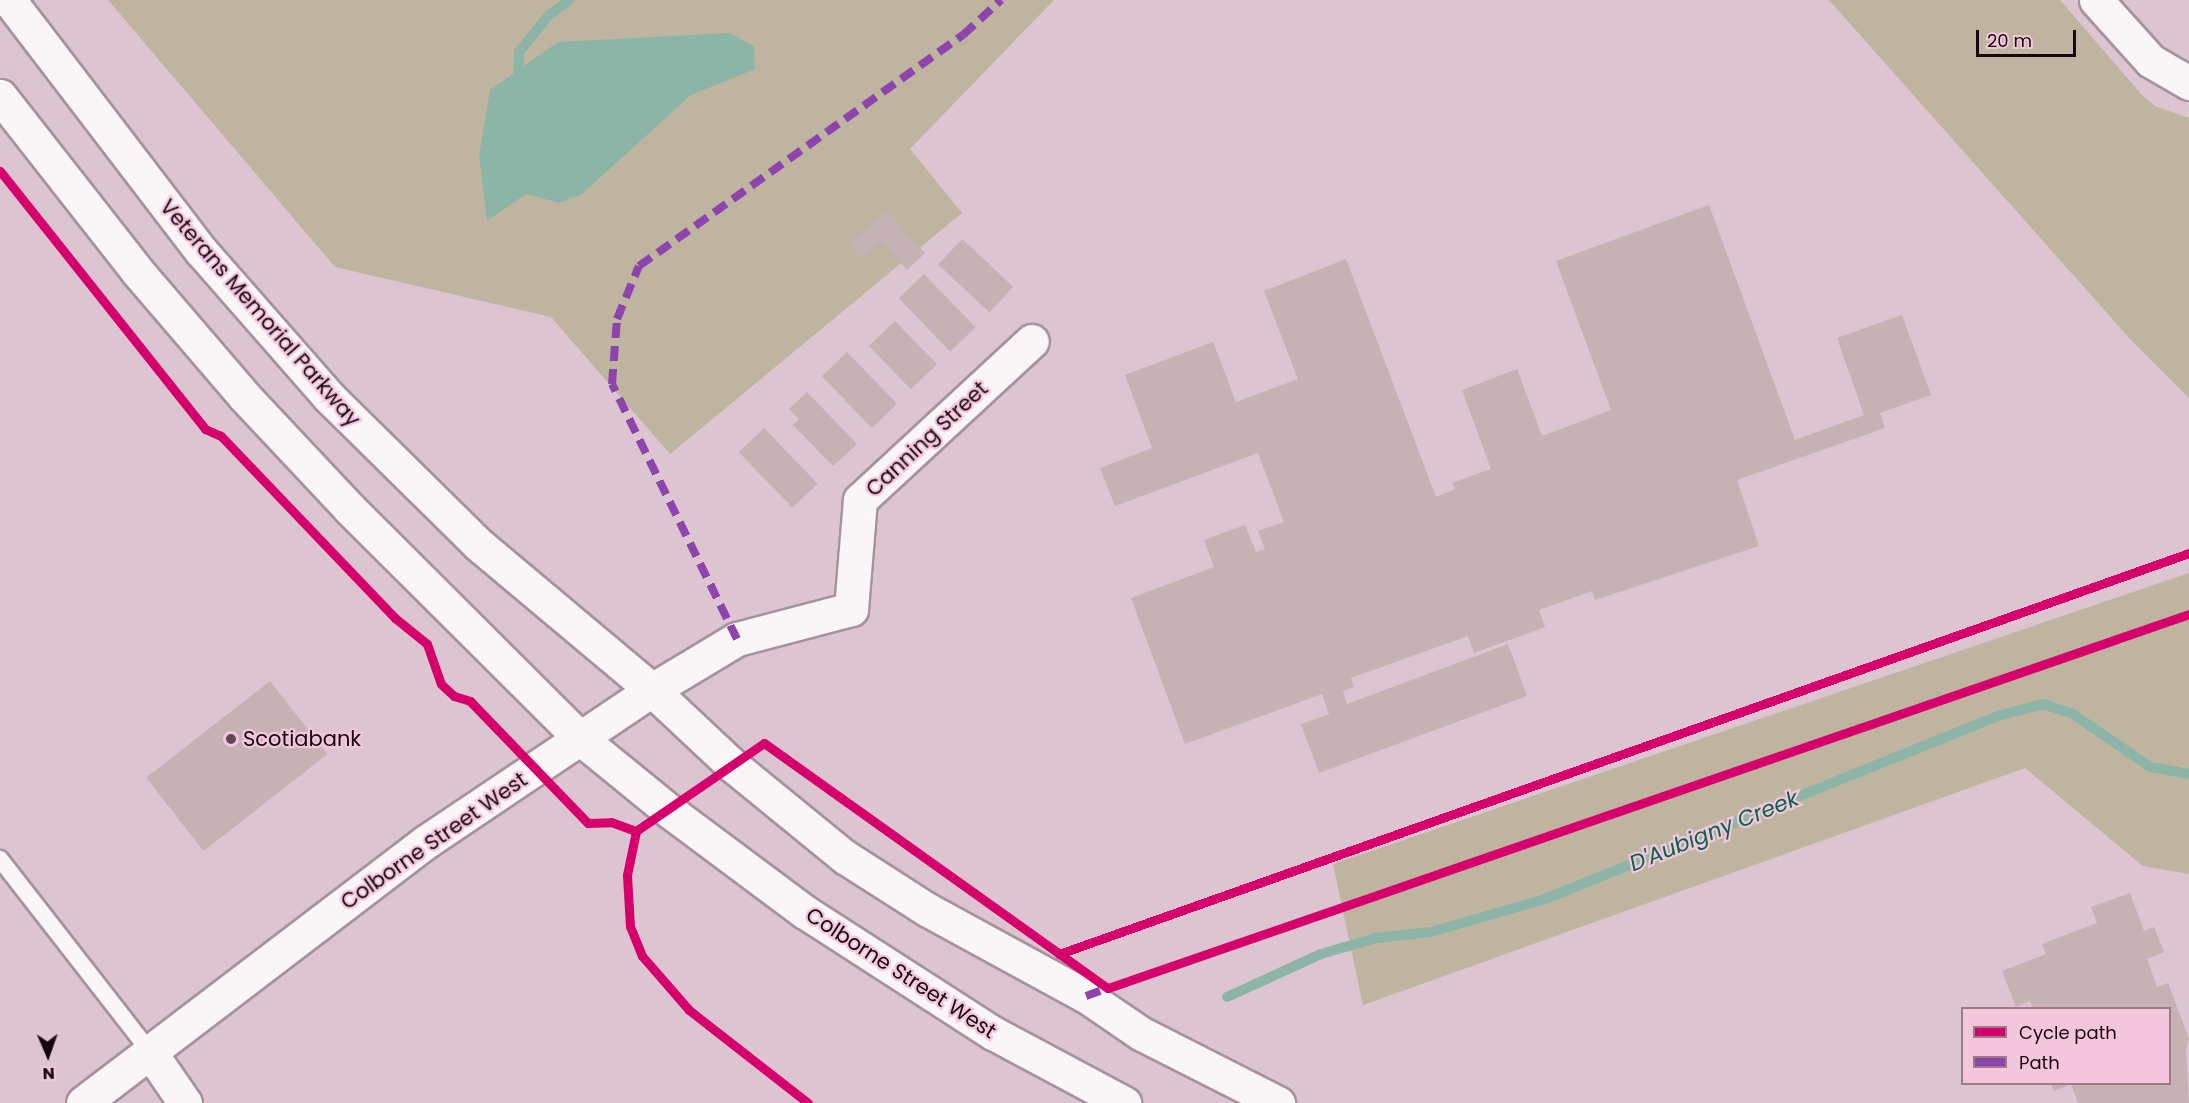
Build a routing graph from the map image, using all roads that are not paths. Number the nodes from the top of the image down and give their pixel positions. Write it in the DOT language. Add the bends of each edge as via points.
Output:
graph roads {
  1 [pos="9,0"];
  2 [pos="2096,0"];
  3 [pos="2189,83"];
  4 [pos="0,96"];
  5 [pos="1032,341"];
  6 [pos="652,690"];
  7 [pos="581,739"];
  8 [pos="0,859"];
  9 [pos="150,1052"];
  10 [pos="83,1103"];
  11 [pos="185,1103"];
  12 [pos="1124,1103"];
  13 [pos="1278,1103"];
  1 -- 6 [label="main road, Veterans Memorial Parkway" via="202,252 330,398 478,544"];
  2 -- 3 [label="main road" via="2151,61"];
  4 -- 7 [label="main road" via="137,271 244,396 350,509"];
  5 -- 6 [label="main road, Canning Street" via="860,500 851,609 737,639"];
  6 -- 7 [label="main road, Canning Street"];
  6 -- 13 [label="main road" via="732,765 846,857 1004,954 1086,996 1140,1033"];
  7 -- 9 [label="main road, Colborne Street West" via="427,841"];
  7 -- 12 [label="main road, Colborne Street West" via="668,810 805,912 993,1033"];
  8 -- 9 [label="lane"];
  9 -- 10 [label="main road, Colborne Street West"];
  9 -- 11 [label="main road"];
}
